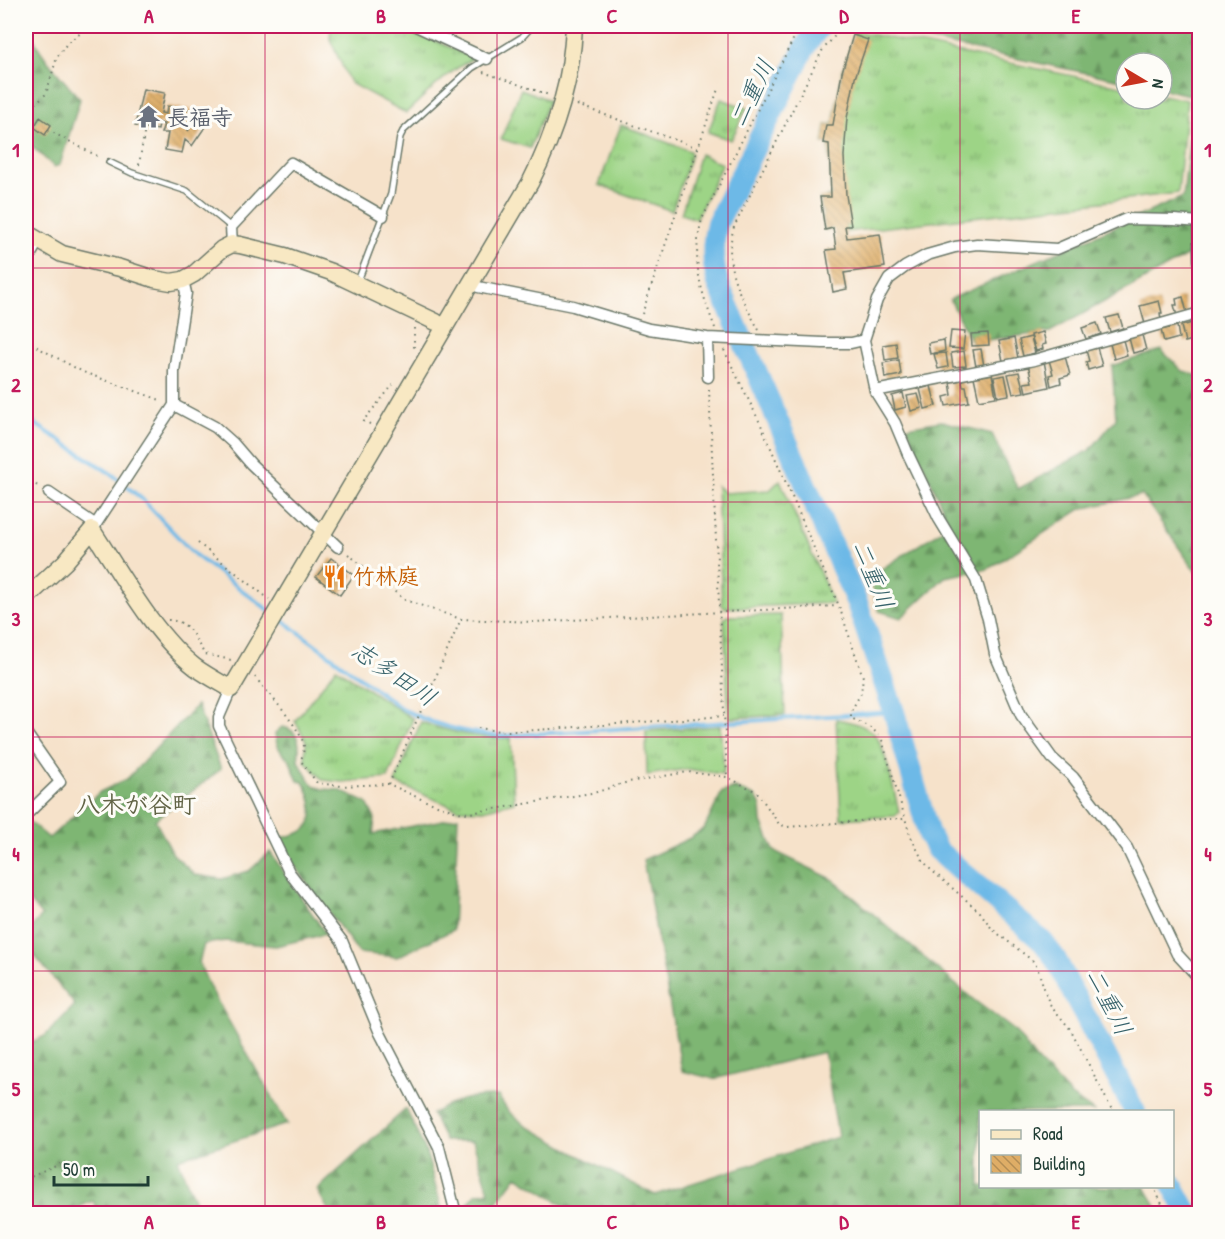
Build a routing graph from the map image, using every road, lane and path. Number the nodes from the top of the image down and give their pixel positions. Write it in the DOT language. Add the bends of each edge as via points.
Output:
graph roads {
  1 [pos="91,26"];
  2 [pos="416,26"];
  3 [pos="532,26"];
  4 [pos="574,26"];
  5 [pos="800,26"];
  6 [pos="843,26"];
  7 [pos="487,59"];
  8 [pos="472,68"];
  9 [pos="718,89"];
  10 [pos="563,101"];
  11 [pos="26,111"];
  12 [pos="145,128"];
  13 [pos="48,130"];
  14 [pos="698,148"];
  15 [pos="109,162"];
  16 [pos="138,174"];
  17 [pos="383,216"];
  18 [pos="1199,222"];
  19 [pos="231,227"];
  20 [pos="26,233"];
  21 [pos="40,242"];
  22 [pos="232,244"];
  23 [pos="26,268"];
  24 [pos="183,280"];
  25 [pos="357,283"];
  26 [pos="470,283"];
  27 [pos="1200,292"];
  28 [pos="412,310"];
  29 [pos="1200,313"];
  30 [pos="440,324"];
  31 [pos="638,326"];
  32 [pos="707,338"];
  33 [pos="723,339"];
  34 [pos="864,340"];
  35 [pos="26,341"];
  36 [pos="760,342"];
  37 [pos="414,352"];
  38 [pos="708,377"];
  39 [pos="398,378"];
  40 [pos="875,391"];
  41 [pos="174,405"];
  42 [pos="375,426"];
  43 [pos="26,478"];
  44 [pos="49,493"];
  45 [pos="94,527"];
  46 [pos="323,531"];
  47 [pos="198,543"];
  48 [pos="338,547"];
  49 [pos="26,598"];
  50 [pos="839,606"];
  51 [pos="719,611"];
  52 [pos="275,613"];
  53 [pos="461,619"];
  54 [pos="154,623"];
  55 [pos="244,666"];
  56 [pos="231,689"];
  57 [pos="724,716"];
  58 [pos="477,728"];
  59 [pos="26,733"];
  60 [pos="728,777"];
  61 [pos="389,784"];
  62 [pos="26,813"];
  63 [pos="905,819"];
  64 [pos="1200,979"];
  65 [pos="1112,1110"];
  66 [pos="65,1162"];
  67 [pos="26,1179"];
  68 [pos="1154,1188"];
  69 [pos="456,1214"];
  70 [pos="1167,1214"];
  1 -- 11 [label="path" via="68,42 57,57 46,94"];
  2 -- 7 [label="street"];
  3 -- 7 [label="lane"];
  4 -- 10 [label="street"];
  5 -- 33 [label="path" via="699,231 696,265 706,302"];
  6 -- 36 [label="path" via="822,51 730,240 734,280"];
  7 -- 8 [label="lane"];
  8 -- 10 [label="path"];
  8 -- 17 [label="lane" via="403,131"];
  9 -- 14 [label="path"];
  10 -- 14 [label="path"];
  10 -- 26 [label="street" via="530,183"];
  12 -- 16 [label="path"];
  13 -- 15 [label="path"];
  14 -- 31 [label="path"];
  15 -- 16 [label="lane"];
  16 -- 19 [label="lane" via="187,191"];
  17 -- 19 [label="street" via="291,163"];
  17 -- 25 [label="lane"];
  18 -- 27 [label="street"];
  18 -- 34 [label="street" via="1126,219 1057,249 977,244 927,255 889,279 877,300"];
  19 -- 22 [label="street"];
  20 -- 21 [label="street"];
  21 -- 23 [label="lane"];
  21 -- 24 [label="street" via="62,254 154,279"];
  22 -- 24 [label="street"];
  22 -- 25 [label="street" via="285,256"];
  24 -- 41 [label="street" via="186,293 174,371"];
  25 -- 28 [label="street"];
  26 -- 30 [label="street"];
  26 -- 31 [label="street" via="573,306"];
  28 -- 30 [label="street"];
  28 -- 37 [label="path"];
  29 -- 40 [label="street" via="1034,360"];
  30 -- 46 [label="street"];
  31 -- 32 [label="street"];
  32 -- 33 [label="street"];
  32 -- 38 [label="street"];
  33 -- 36 [label="street"];
  33 -- 50 [label="path"];
  34 -- 36 [label="street" via="823,344"];
  34 -- 40 [label="street"];
  35 -- 41 [label="path" via="83,372"];
  38 -- 51 [label="path"];
  39 -- 42 [label="path" via="363,421"];
  40 -- 64 [label="street" via="895,423 939,519 976,580 995,654 1021,715 1127,848 1177,954"];
  41 -- 45 [label="street"];
  41 -- 46 [label="street" via="215,427"];
  43 -- 44 [label="path"];
  44 -- 45 [label="street"];
  45 -- 49 [label="street" via="65,562"];
  45 -- 54 [label="street"];
  46 -- 48 [label="street"];
  46 -- 52 [label="street"];
  47 -- 52 [label="path"];
  48 -- 53 [label="path" via="405,600"];
  50 -- 51 [label="path"];
  50 -- 63 [label="path" via="864,677 861,693 850,711 851,718 870,727 882,740"];
  51 -- 53 [label="path" via="533,622"];
  51 -- 57 [label="path"];
  52 -- 55 [label="street"];
  53 -- 61 [label="path"];
  54 -- 55 [label="path" via="172,620 186,624 205,654"];
  54 -- 56 [label="street" via="195,666"];
  55 -- 56 [label="street"];
  55 -- 61 [label="path" via="293,724 304,746 301,761 317,783"];
  56 -- 69 [label="street" via="219,726 289,872 342,941 380,1033 439,1147"];
  57 -- 58 [label="path" via="523,730"];
  57 -- 60 [label="path"];
  59 -- 62 [label="street" via="60,782"];
  60 -- 61 [label="path" via="688,772 470,813 423,800"];
  60 -- 63 [label="path" via="757,792 779,824 787,827"];
  63 -- 65 [label="path" via="915,849 930,869 980,912 992,929 1033,961 1049,1003 1071,1030"];
  66 -- 67 [label="path"];
  68 -- 70 [label="path"];
}
